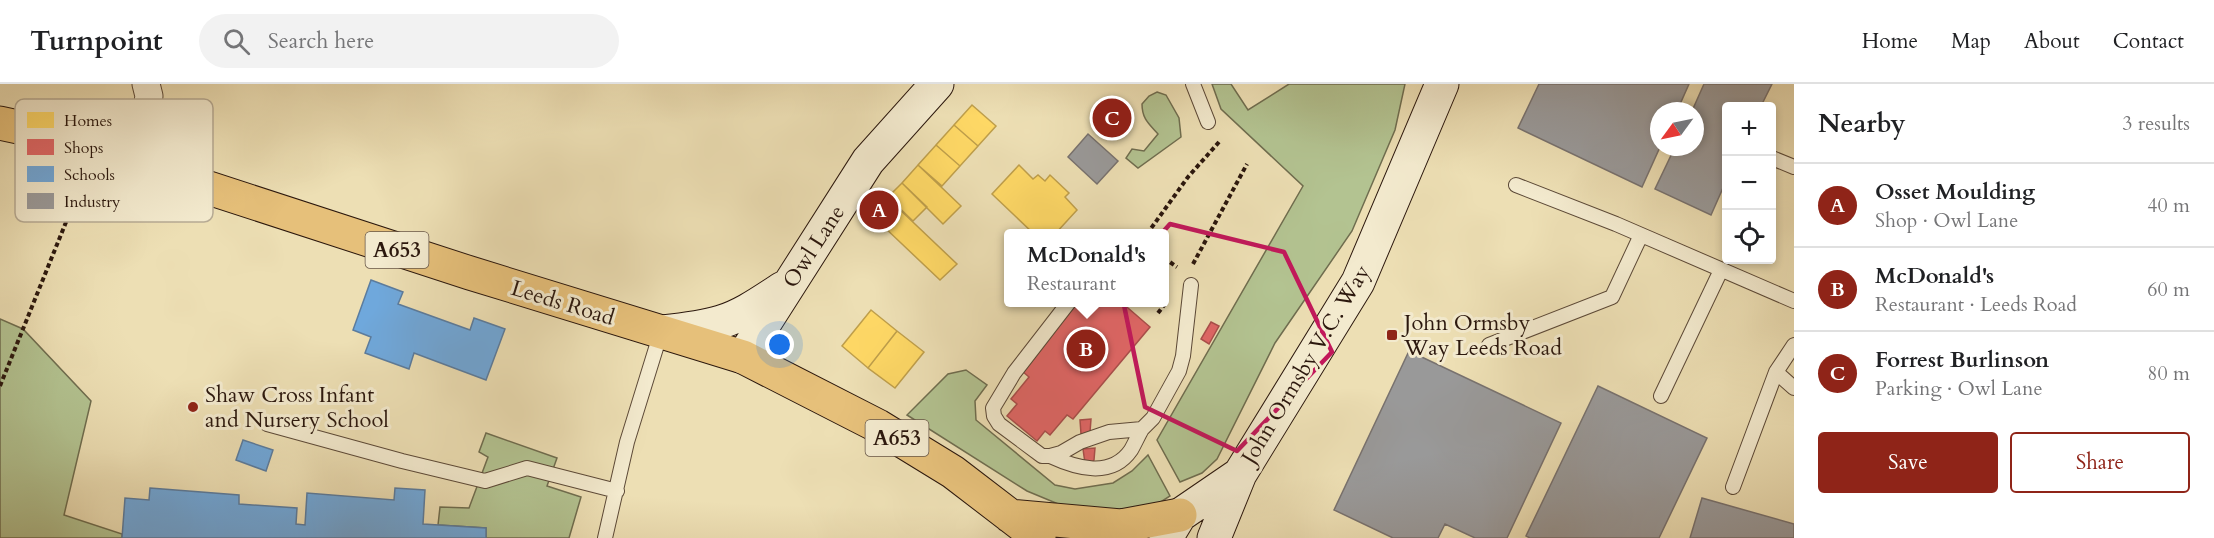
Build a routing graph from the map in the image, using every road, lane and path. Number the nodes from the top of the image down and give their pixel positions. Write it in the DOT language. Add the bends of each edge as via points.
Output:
graph roads {
  1 [pos="146,84"];
  2 [pos="937,84"];
  3 [pos="1193,84"];
  4 [pos="1443,86"];
  5 [pos="149,99"];
  6 [pos="0,114"];
  7 [pos="15,120"];
  8 [pos="1208,122"];
  9 [pos="0,123"];
  10 [pos="15,126"];
  11 [pos="1221,139"];
  12 [pos="1776,160"];
  13 [pos="1247,164"];
  14 [pos="1794,167"];
  15 [pos="1516,185"];
  16 [pos="213,189"];
  17 [pos="66,222"];
  18 [pos="1151,229"];
  19 [pos="1641,235"];
  20 [pos="1721,270"];
  21 [pos="1190,279"];
  22 [pos="788,285"];
  23 [pos="1794,301"];
  24 [pos="1067,307"];
  25 [pos="661,332"];
  26 [pos="1489,345"];
  27 [pos="1794,345"];
  28 [pos="743,357"];
  29 [pos="1776,372"];
  30 [pos="0,386"];
  31 [pos="1794,388"];
  32 [pos="1661,396"];
  33 [pos="267,424"];
  34 [pos="1142,429"];
  35 [pos="1050,456"];
  36 [pos="1240,474"];
  37 [pos="1733,488"];
  38 [pos="617,491"];
  39 [pos="1010,516"];
  40 [pos="1173,526"];
  41 [pos="605,538"];
  42 [pos="1039,538"];
  43 [pos="1214,538"];
  1 -- 5 [label="street"];
  2 -- 22 [label="main road, Owl Lane" via="868,161"];
  3 -- 8 [label="lane"];
  4 -- 36 [label="main road, John Ormsby V.C. Way" via="1358,282"];
  6 -- 7 [label="main road, Leeds Road / A653"];
  9 -- 10 [label="main road, Leeds Road / A653"];
  11 -- 18 [label="path"];
  12 -- 14 [label="lane"];
  13 -- 21 [label="path"];
  15 -- 19 [label="lane"];
  16 -- 25 [label="main road, Leeds Road / A653"];
  17 -- 30 [label="path"];
  19 -- 20 [label="lane"];
  19 -- 26 [label="lane" via="1612,297"];
  20 -- 23 [label="lane"];
  20 -- 32 [label="lane"];
  21 -- 34 [label="lane" via="1179,371 1153,418"];
  22 -- 25 [label="main road" via="721,322"];
  22 -- 28 [label="main road, Owl Lane"];
  24 -- 35 [label="lane" via="1014,373 993,408 999,424 1042,456"];
  25 -- 28 [label="main road, Leeds Road / A653"];
  25 -- 38 [label="lane" via="627,442"];
  27 -- 29 [label="lane"];
  28 -- 39 [label="main road, Leeds Road / A653" via="878,426 953,472"];
  29 -- 31 [label="lane"];
  29 -- 37 [label="lane"];
  33 -- 38 [label="lane" via="485,481 527,468"];
  34 -- 35 [label="lane" via="1109,432"];
  34 -- 35 [label="lane" via="1130,450 1113,465 1074,467"];
  36 -- 40 [label="main road, John Ormsby V.C. Way"];
  36 -- 43 [label="main road, John Ormsby V.C. Way"];
  38 -- 41 [label="lane"];
  39 -- 40 [label="main road" via="1121,526"];
  39 -- 42 [label="main road, Leeds Road / A653"];
}
